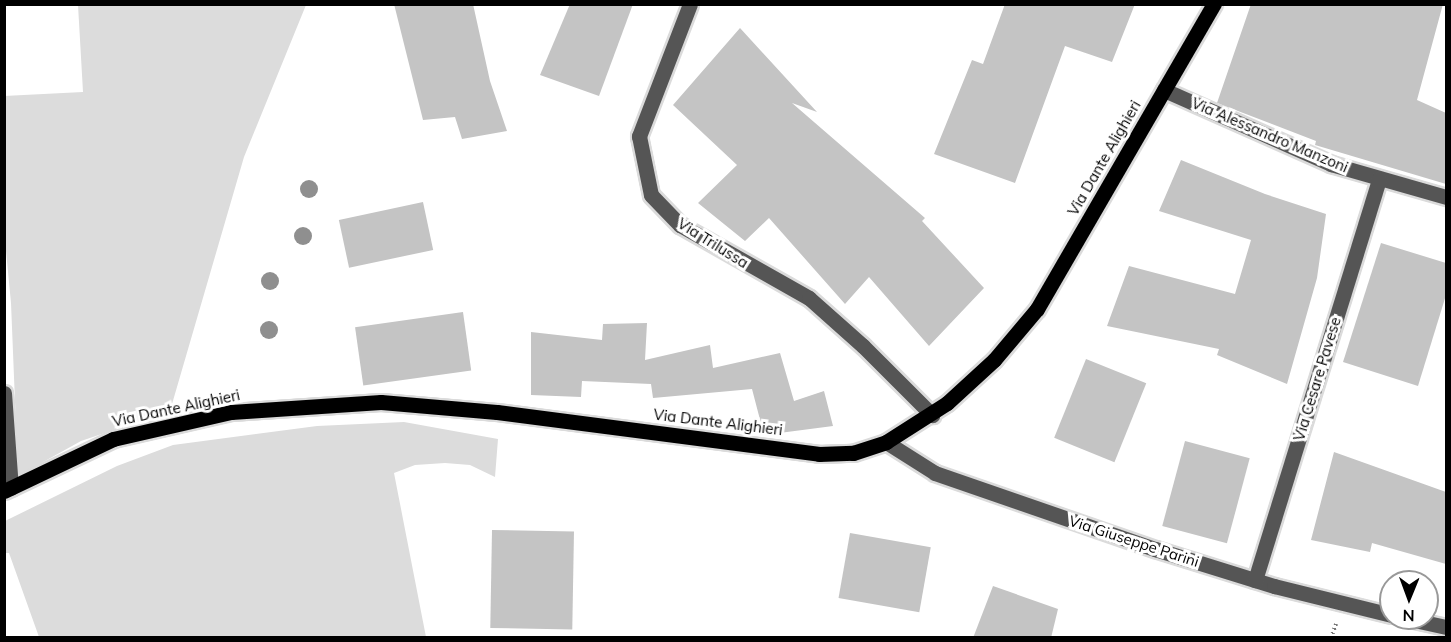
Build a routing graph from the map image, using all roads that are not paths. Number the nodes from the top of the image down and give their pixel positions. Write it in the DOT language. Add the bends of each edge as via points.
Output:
graph roads {
  1 [pos="690,4"];
  2 [pos="1214,4"];
  3 [pos="1164,90"];
  4 [pos="1379,179"];
  5 [pos="1446,197"];
  6 [pos="4,393"];
  7 [pos="932,415"];
  8 [pos="886,442"];
  9 [pos="8,490"];
  10 [pos="1256,580"];
  11 [pos="1379,612"];
  1 -- 7 [label="street, Via Trilussa" via="639,136 651,195 680,225 809,298"];
  2 -- 3 [label="main road, Via Dante Alighieri"];
  3 -- 4 [label="street, Via Alessandro Manzoni" via="1331,165"];
  3 -- 7 [label="main road, Via Dante Alighieri" via="1037,309 994,360"];
  4 -- 5 [label="street, Via Alessandro Manzoni"];
  4 -- 10 [label="street, Via Cesare Pavese"];
  6 -- 9 [label="street"];
  7 -- 8 [label="main road, Via Dante Alighieri"];
  8 -- 9 [label="main road, Via Dante Alighieri" via="853,453 819,454 496,412 381,402 231,412 112,439"];
  8 -- 10 [label="street, Via Giuseppe Parini" via="935,473"];
  10 -- 11 [label="street, Via Giuseppe Parini"];
}
